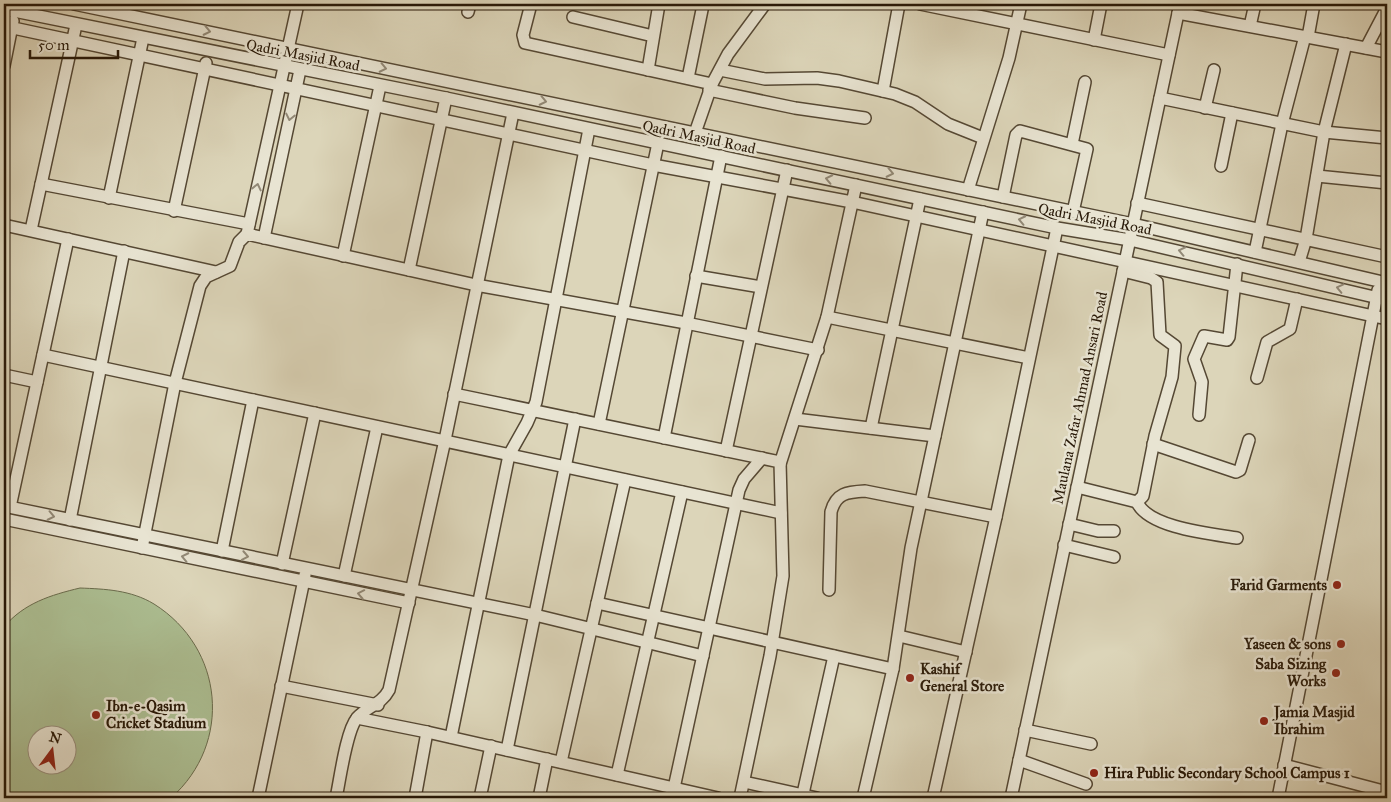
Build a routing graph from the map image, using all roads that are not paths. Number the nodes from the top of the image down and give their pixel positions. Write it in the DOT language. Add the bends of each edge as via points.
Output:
graph roads {
  1 [pos="74,4"];
  2 [pos="298,4"];
  3 [pos="530,4"];
  4 [pos="659,4"];
  5 [pos="765,4"];
  6 [pos="899,4"];
  7 [pos="920,4"];
  8 [pos="1021,4"];
  9 [pos="1102,4"];
  10 [pos="1255,4"];
  11 [pos="1314,4"];
  12 [pos="704,5"];
  13 [pos="954,7"];
  14 [pos="1179,8"];
  15 [pos="1387,8"];
  16 [pos="9,11"];
  17 [pos="573,17"];
  18 [pos="1017,24"];
  19 [pos="76,25"];
  20 [pos="1250,26"];
  21 [pos="8,27"];
  22 [pos="653,36"];
  23 [pos="1306,37"];
  24 [pos="143,38"];
  25 [pos="1094,40"];
  26 [pos="72,41"];
  27 [pos="1346,44"];
  28 [pos="288,47"];
  29 [pos="1366,48"];
  30 [pos="208,51"];
  31 [pos="1387,52"];
  32 [pos="140,55"];
  33 [pos="1169,55"];
  34 [pos="4,66"];
  35 [pos="284,66"];
  36 [pos="205,68"];
  37 [pos="300,70"];
  38 [pos="648,70"];
  39 [pos="720,70"];
  40 [pos="1214,70"];
  41 [pos="688,78"];
  42 [pos="1085,82"];
  43 [pos="280,84"];
  44 [pos="380,86"];
  45 [pos="711,87"];
  46 [pos="296,88"];
  47 [pos="883,91"];
  48 [pos="446,98"];
  49 [pos="1160,98"];
  50 [pos="376,105"];
  51 [pos="1205,108"];
  52 [pos="513,113"];
  53 [pos="1232,113"];
  54 [pos="442,118"];
  55 [pos="865,118"];
  56 [pos="1282,124"];
  57 [pos="589,129"];
  58 [pos="1324,132"];
  59 [pos="695,133"];
  60 [pos="508,134"];
  61 [pos="983,138"];
  62 [pos="1387,138"];
  63 [pos="658,143"];
  64 [pos="1072,144"];
  65 [pos="585,150"];
  66 [pos="721,156"];
  67 [pos="653,165"];
  68 [pos="1222,166"];
  69 [pos="786,170"];
  70 [pos="717,176"];
  71 [pos="1317,176"];
  72 [pos="1387,183"];
  73 [pos="41,184"];
  74 [pos="856,185"];
  75 [pos="782,190"];
  76 [pos="968,190"];
  77 [pos="1003,197"];
  78 [pos="109,198"];
  79 [pos="920,199"];
  80 [pos="852,202"];
  81 [pos="1137,203"];
  82 [pos="174,211"];
  83 [pos="984,212"];
  84 [pos="1073,212"];
  85 [pos="916,217"];
  86 [pos="4,224"];
  87 [pos="1133,224"];
  88 [pos="1057,228"];
  89 [pos="248,229"];
  90 [pos="1262,229"];
  91 [pos="31,230"];
  92 [pos="980,230"];
  93 [pos="68,238"];
  94 [pos="264,238"];
  95 [pos="1306,239"];
  96 [pos="1130,240"];
  97 [pos="1053,246"];
  98 [pos="124,251"];
  99 [pos="1255,252"];
  100 [pos="343,256"];
  101 [pos="1387,257"];
  102 [pos="1299,262"];
  103 [pos="1237,264"];
  104 [pos="1124,266"];
  105 [pos="409,270"];
  106 [pos="216,272"];
  107 [pos="696,276"];
  108 [pos="1384,282"];
  109 [pos="476,286"];
  110 [pos="1234,286"];
  111 [pos="761,287"];
  112 [pos="1382,298"];
  113 [pos="1297,299"];
  114 [pos="556,300"];
  115 [pos="623,312"];
  116 [pos="1373,316"];
  117 [pos="827,317"];
  118 [pos="1387,319"];
  119 [pos="686,323"];
  120 [pos="892,330"];
  121 [pos="751,336"];
  122 [pos="955,343"];
  123 [pos="818,350"];
  124 [pos="43,354"];
  125 [pos="1029,358"];
  126 [pos="101,367"];
  127 [pos="4,375"];
  128 [pos="1257,378"];
  129 [pos="37,382"];
  130 [pos="175,383"];
  131 [pos="454,394"];
  132 [pos="254,400"];
  133 [pos="533,411"];
  134 [pos="315,413"];
  135 [pos="1199,415"];
  136 [pos="575,419"];
  137 [pos="795,419"];
  138 [pos="599,424"];
  139 [pos="376,427"];
  140 [pos="871,428"];
  141 [pos="935,436"];
  142 [pos="664,438"];
  143 [pos="445,440"];
  144 [pos="1249,440"];
  145 [pos="1153,444"];
  146 [pos="726,451"];
  147 [pos="509,455"];
  148 [pos="762,458"];
  149 [pos="780,464"];
  150 [pos="565,467"];
  151 [pos="625,480"];
  152 [pos="1077,487"];
  153 [pos="682,492"];
  154 [pos="921,500"];
  155 [pos="1138,502"];
  156 [pos="736,504"];
  157 [pos="7,507"];
  158 [pos="781,513"];
  159 [pos="996,517"];
  160 [pos="4,519"];
  161 [pos="70,520"];
  162 [pos="1069,524"];
  163 [pos="1114,530"];
  164 [pos="145,536"];
  165 [pos="1237,538"];
  166 [pos="1064,545"];
  167 [pos="142,548"];
  168 [pos="222,551"];
  169 [pos="1114,557"];
  170 [pos="282,564"];
  171 [pos="306,568"];
  172 [pos="344,576"];
  173 [pos="303,582"];
  174 [pos="412,590"];
  175 [pos="829,590"];
  176 [pos="409,603"];
  177 [pos="598,603"];
  178 [pos="479,604"];
  179 [pos="535,615"];
  180 [pos="654,615"];
  181 [pos="591,628"];
  182 [pos="709,628"];
  183 [pos="899,636"];
  184 [pos="648,642"];
  185 [pos="772,642"];
  186 [pos="966,652"];
  187 [pos="703,656"];
  188 [pos="834,656"];
  189 [pos="893,669"];
  190 [pos="281,686"];
  191 [pos="378,705"];
  192 [pos="357,718"];
  193 [pos="1025,730"];
  194 [pos="427,732"];
  195 [pos="451,737"];
  196 [pos="1091,744"];
  197 [pos="491,746"];
  198 [pos="507,750"];
  199 [pos="547,759"];
  200 [pos="1019,760"];
  201 [pos="561,762"];
  202 [pos="1284,765"];
  203 [pos="617,775"];
  204 [pos="744,782"];
  205 [pos="1086,784"];
  206 [pos="674,788"];
  207 [pos="1387,792"];
  208 [pos="803,797"];
  209 [pos="258,798"];
  210 [pos="336,798"];
  211 [pos="415,798"];
  212 [pos="480,798"];
  213 [pos="539,798"];
  214 [pos="718,798"];
  215 [pos="740,798"];
  216 [pos="818,798"];
  217 [pos="864,798"];
  218 [pos="934,798"];
  219 [pos="1011,798"];
  220 [pos="1278,798"];
  1 -- 28 [label="street, Qadri Masjid Road, one-way"];
  2 -- 28 [label="street"];
  3 -- 38 [label="street" via="525,43"];
  4 -- 22 [label="street"];
  5 -- 39 [label="street"];
  6 -- 47 [label="street"];
  7 -- 13 [label="street"];
  8 -- 18 [label="street"];
  9 -- 25 [label="street"];
  10 -- 20 [label="street"];
  11 -- 23 [label="street"];
  12 -- 41 [label="street"];
  13 -- 18 [label="street"];
  14 -- 20 [label="street"];
  14 -- 33 [label="street, Maulana Zafar Ahmad Ansari Road"];
  15 -- 29 [label="street"];
  16 -- 19 [label="street, Qadri Masjid Road"];
  16 -- 21 [label="street"];
  17 -- 22 [label="street"];
  18 -- 25 [label="street"];
  18 -- 61 [label="street" via="1007,68"];
  19 -- 24 [label="street, Qadri Masjid Road"];
  19 -- 26 [label="street"];
  20 -- 23 [label="street"];
  21 -- 26 [label="street"];
  21 -- 34 [label="street"];
  22 -- 38 [label="street"];
  23 -- 27 [label="street"];
  23 -- 56 [label="street"];
  24 -- 30 [label="street, Qadri Masjid Road"];
  24 -- 32 [label="street"];
  25 -- 33 [label="street"];
  26 -- 32 [label="street"];
  26 -- 73 [label="street"];
  27 -- 29 [label="street"];
  27 -- 58 [label="street"];
  28 -- 35 [label="street"];
  28 -- 59 [label="street, Qadri Masjid Road, one-way"];
  29 -- 31 [label="street"];
  30 -- 35 [label="street, Qadri Masjid Road"];
  30 -- 36 [label="street"];
  32 -- 36 [label="street"];
  32 -- 78 [label="street"];
  33 -- 49 [label="street, Maulana Zafar Ahmad Ansari Road"];
  35 -- 37 [label="street, Qadri Masjid Road"];
  35 -- 43 [label="street"];
  36 -- 43 [label="street"];
  36 -- 82 [label="street"];
  37 -- 44 [label="street, Qadri Masjid Road"];
  37 -- 46 [label="street"];
  38 -- 41 [label="street"];
  39 -- 45 [label="street"];
  39 -- 47 [label="street" via="765,79 817,78"];
  40 -- 51 [label="street"];
  41 -- 45 [label="street"];
  42 -- 64 [label="street"];
  43 -- 46 [label="street"];
  89 -- 43 [label="street, one-way"];
  44 -- 48 [label="street, Qadri Masjid Road"];
  44 -- 50 [label="street"];
  45 -- 55 [label="street" via="795,108"];
  45 -- 59 [label="street"];
  46 -- 50 [label="street"];
  46 -- 94 [label="street, one-way"];
  47 -- 61 [label="street" via="915,102 948,124"];
  48 -- 52 [label="street, Qadri Masjid Road"];
  48 -- 54 [label="street"];
  49 -- 51 [label="street"];
  49 -- 81 [label="street, Maulana Zafar Ahmad Ansari Road"];
  50 -- 54 [label="street"];
  50 -- 100 [label="street"];
  51 -- 53 [label="street"];
  52 -- 57 [label="street, Qadri Masjid Road"];
  52 -- 60 [label="street"];
  53 -- 56 [label="street"];
  53 -- 68 [label="street"];
  54 -- 60 [label="street"];
  54 -- 105 [label="street"];
  56 -- 58 [label="street"];
  56 -- 90 [label="street"];
  57 -- 63 [label="street, Qadri Masjid Road"];
  57 -- 65 [label="street"];
  58 -- 62 [label="street"];
  58 -- 71 [label="street"];
  59 -- 76 [label="street, Qadri Masjid Road, one-way"];
  60 -- 65 [label="street"];
  60 -- 109 [label="street"];
  61 -- 76 [label="street"];
  63 -- 66 [label="street, Qadri Masjid Road"];
  63 -- 67 [label="street"];
  64 -- 77 [label="street" via="1017,132"];
  64 -- 84 [label="street" via="1085,148 1087,153"];
  65 -- 67 [label="street"];
  65 -- 114 [label="street"];
  66 -- 69 [label="street, Qadri Masjid Road"];
  66 -- 70 [label="street"];
  67 -- 70 [label="street"];
  67 -- 115 [label="street"];
  74 -- 69 [label="street, Qadri Masjid Road, one-way"];
  69 -- 75 [label="street"];
  70 -- 75 [label="street"];
  70 -- 107 [label="street"];
  71 -- 72 [label="street"];
  71 -- 95 [label="street"];
  73 -- 78 [label="street"];
  73 -- 91 [label="street"];
  74 -- 79 [label="street, Qadri Masjid Road"];
  74 -- 80 [label="street"];
  75 -- 80 [label="street"];
  75 -- 111 [label="street"];
  76 -- 77 [label="street, Qadri Masjid Road"];
  77 -- 84 [label="street, Qadri Masjid Road"];
  78 -- 82 [label="street"];
  79 -- 83 [label="street, Qadri Masjid Road"];
  79 -- 85 [label="street"];
  80 -- 85 [label="street"];
  80 -- 117 [label="street"];
  81 -- 87 [label="street, Maulana Zafar Ahmad Ansari Road"];
  81 -- 90 [label="street"];
  82 -- 89 [label="street"];
  88 -- 83 [label="street, Qadri Masjid Road, one-way"];
  83 -- 92 [label="street"];
  84 -- 87 [label="street, Qadri Masjid Road"];
  85 -- 92 [label="street"];
  85 -- 120 [label="street"];
  86 -- 91 [label="street"];
  87 -- 96 [label="street, Maulana Zafar Ahmad Ansari Road"];
  87 -- 99 [label="street, Qadri Masjid Road"];
  88 -- 96 [label="street, Qadri Masjid Road"];
  88 -- 97 [label="street"];
  89 -- 94 [label="street"];
  89 -- 106 [label="street" via="230,266"];
  90 -- 95 [label="street"];
  90 -- 99 [label="street"];
  91 -- 93 [label="street"];
  92 -- 97 [label="street"];
  92 -- 122 [label="street"];
  93 -- 98 [label="street"];
  93 -- 124 [label="street"];
  94 -- 100 [label="street"];
  95 -- 101 [label="street"];
  95 -- 102 [label="street"];
  103 -- 96 [label="street, Qadri Masjid Road, one-way"];
  96 -- 104 [label="street, Maulana Zafar Ahmad Ansari Road"];
  97 -- 104 [label="street"];
  97 -- 125 [label="street"];
  98 -- 106 [label="street"];
  98 -- 126 [label="street"];
  99 -- 102 [label="street, Qadri Masjid Road"];
  100 -- 105 [label="street"];
  102 -- 108 [label="street, Qadri Masjid Road"];
  103 -- 110 [label="street"];
  112 -- 103 [label="street, Qadri Masjid Road, one-way"];
  104 -- 110 [label="street"];
  104 -- 145 [label="street" via="1157,282 1160,335 1175,346 1171,385"];
  104 -- 152 [label="street, Maulana Zafar Ahmad Ansari Road"];
  105 -- 109 [label="street"];
  106 -- 130 [label="street" via="206,277 200,286"];
  107 -- 111 [label="street"];
  107 -- 119 [label="street"];
  108 -- 112 [label="street"];
  109 -- 114 [label="street"];
  109 -- 131 [label="street"];
  110 -- 113 [label="street"];
  110 -- 135 [label="street" via="1228,339 1204,336 1195,356 1202,382"];
  111 -- 121 [label="street"];
  112 -- 116 [label="street"];
  113 -- 116 [label="street"];
  113 -- 128 [label="street" via="1290,329 1267,342"];
  114 -- 115 [label="street"];
  114 -- 133 [label="street"];
  115 -- 119 [label="street"];
  115 -- 138 [label="street"];
  116 -- 118 [label="street"];
  116 -- 202 [label="street"];
  117 -- 120 [label="street"];
  117 -- 123 [label="street"];
  119 -- 121 [label="street"];
  119 -- 142 [label="street"];
  120 -- 122 [label="street"];
  120 -- 140 [label="street"];
  121 -- 123 [label="street"];
  121 -- 146 [label="street"];
  122 -- 125 [label="street"];
  122 -- 141 [label="street"];
  123 -- 137 [label="street"];
  124 -- 126 [label="street"];
  124 -- 129 [label="street"];
  125 -- 159 [label="street"];
  126 -- 130 [label="street"];
  126 -- 161 [label="street"];
  127 -- 129 [label="street"];
  129 -- 157 [label="street"];
  130 -- 132 [label="street"];
  130 -- 164 [label="street"];
  131 -- 133 [label="street"];
  131 -- 143 [label="street"];
  132 -- 134 [label="street"];
  132 -- 168 [label="street"];
  133 -- 136 [label="street"];
  133 -- 147 [label="street"];
  134 -- 139 [label="street"];
  134 -- 170 [label="street"];
  136 -- 138 [label="street"];
  136 -- 150 [label="street"];
  137 -- 140 [label="street"];
  137 -- 149 [label="street"];
  138 -- 142 [label="street"];
  139 -- 143 [label="street"];
  139 -- 172 [label="street"];
  140 -- 141 [label="street"];
  141 -- 154 [label="street"];
  142 -- 146 [label="street"];
  143 -- 147 [label="street"];
  143 -- 174 [label="street"];
  144 -- 145 [label="street" via="1240,470 1236,472"];
  145 -- 155 [label="street" via="1145,489"];
  146 -- 148 [label="street"];
  147 -- 150 [label="street"];
  147 -- 178 [label="street"];
  148 -- 149 [label="street"];
  148 -- 156 [label="street" via="744,479"];
  149 -- 158 [label="street"];
  150 -- 151 [label="street"];
  150 -- 179 [label="street"];
  151 -- 153 [label="street"];
  151 -- 177 [label="street"];
  152 -- 155 [label="street"];
  152 -- 162 [label="street, Maulana Zafar Ahmad Ansari Road"];
  153 -- 156 [label="street"];
  153 -- 180 [label="street"];
  154 -- 159 [label="street"];
  154 -- 175 [label="street" via="865,491 840,495 830,512"];
  154 -- 183 [label="street"];
  155 -- 165 [label="street" via="1140,509 1153,519"];
  156 -- 158 [label="street"];
  156 -- 182 [label="street"];
  157 -- 161 [label="street, one-way"];
  158 -- 185 [label="street" via="783,576"];
  159 -- 186 [label="street"];
  160 -- 167 [label="street"];
  161 -- 164 [label="street"];
  162 -- 163 [label="street" via="1098,531"];
  162 -- 166 [label="street, Maulana Zafar Ahmad Ansari Road"];
  164 -- 167 [label="street"];
  164 -- 168 [label="street"];
  166 -- 169 [label="street"];
  166 -- 193 [label="street, Maulana Zafar Ahmad Ansari Road"];
  173 -- 167 [label="street, one-way"];
  168 -- 170 [label="street, one-way"];
  170 -- 171 [label="street"];
  171 -- 172 [label="street"];
  171 -- 173 [label="street"];
  172 -- 174 [label="street"];
  176 -- 173 [label="street, one-way"];
  173 -- 190 [label="street"];
  174 -- 176 [label="street"];
  174 -- 178 [label="street"];
  176 -- 191 [label="street" via="388,690"];
  177 -- 180 [label="street"];
  177 -- 181 [label="street"];
  178 -- 179 [label="street"];
  178 -- 195 [label="street"];
  179 -- 181 [label="street"];
  179 -- 198 [label="street"];
  180 -- 182 [label="street"];
  180 -- 184 [label="street"];
  181 -- 184 [label="street"];
  181 -- 201 [label="street"];
  182 -- 185 [label="street"];
  182 -- 187 [label="street"];
  183 -- 186 [label="street"];
  183 -- 189 [label="street"];
  184 -- 187 [label="street"];
  184 -- 203 [label="street"];
  185 -- 188 [label="street"];
  185 -- 204 [label="street"];
  186 -- 218 [label="street"];
  187 -- 206 [label="street"];
  188 -- 189 [label="street"];
  188 -- 208 [label="street"];
  189 -- 217 [label="street"];
  190 -- 191 [label="street"];
  190 -- 209 [label="street"];
  191 -- 192 [label="street"];
  192 -- 194 [label="street"];
  192 -- 210 [label="street" via="352,726"];
  193 -- 196 [label="street"];
  193 -- 200 [label="street, Maulana Zafar Ahmad Ansari Road"];
  194 -- 195 [label="street"];
  194 -- 211 [label="street"];
  195 -- 197 [label="street"];
  197 -- 198 [label="street"];
  197 -- 212 [label="street"];
  198 -- 199 [label="street"];
  199 -- 201 [label="street"];
  199 -- 213 [label="street"];
  200 -- 205 [label="street"];
  200 -- 219 [label="street, Maulana Zafar Ahmad Ansari Road"];
  201 -- 203 [label="street"];
  202 -- 207 [label="street"];
  202 -- 220 [label="street"];
  203 -- 206 [label="street"];
  204 -- 208 [label="street"];
  204 -- 215 [label="street"];
  206 -- 214 [label="street"];
  208 -- 216 [label="street"];
}
